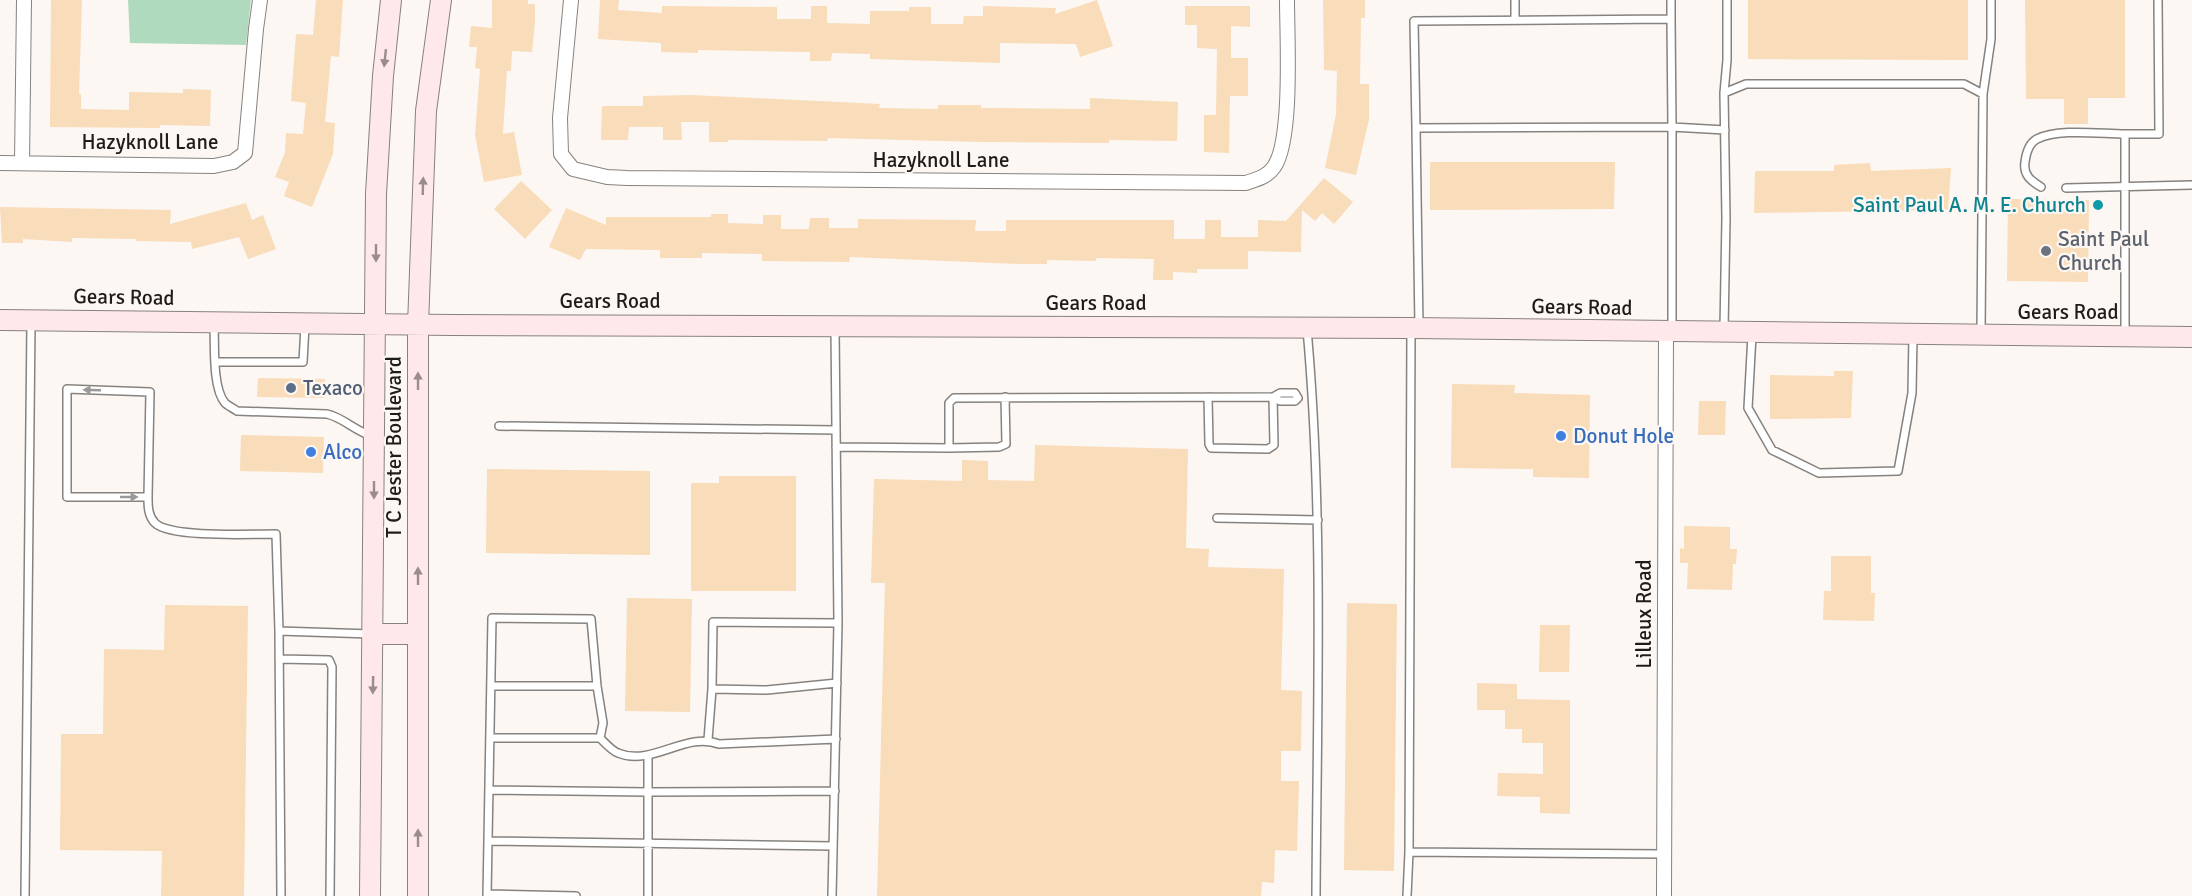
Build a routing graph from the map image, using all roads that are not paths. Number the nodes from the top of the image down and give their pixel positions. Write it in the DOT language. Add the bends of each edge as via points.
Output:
graph roads {
  1 [pos="24,0"];
  2 [pos="260,0"];
  3 [pos="391,0"];
  4 [pos="441,0"];
  5 [pos="571,0"];
  6 [pos="1287,0"];
  7 [pos="1515,0"];
  8 [pos="1671,0"];
  9 [pos="1727,0"];
  10 [pos="1991,0"];
  11 [pos="2158,0"];
  12 [pos="1671,19"];
  13 [pos="1515,20"];
  14 [pos="1724,93"];
  15 [pos="1983,94"];
  16 [pos="1416,128"];
  17 [pos="1672,128"];
  18 [pos="1725,130"];
  19 [pos="2125,134"];
  20 [pos="0,163"];
  21 [pos="22,163"];
  22 [pos="2192,185"];
  23 [pos="2125,186"];
  24 [pos="2041,187"];
  25 [pos="2066,188"];
  26 [pos="0,320"];
  27 [pos="32,320"];
  28 [pos="214,322"];
  29 [pos="305,323"];
  30 [pos="375,324"];
  31 [pos="418,325"];
  32 [pos="835,326"];
  33 [pos="1307,329"];
  34 [pos="1415,329"];
  35 [pos="1669,332"];
  36 [pos="1724,332"];
  37 [pos="1752,332"];
  38 [pos="1913,335"];
  39 [pos="1981,336"];
  40 [pos="2125,337"];
  41 [pos="2192,337"];
  42 [pos="216,362"];
  43 [pos="1005,397"];
  44 [pos="1208,397"];
  45 [pos="1273,397"];
  46 [pos="1314,398"];
  47 [pos="499,426"];
  48 [pos="836,430"];
  49 [pos="375,437"];
  50 [pos="836,447"];
  51 [pos="949,448"];
  52 [pos="148,497"];
  53 [pos="1217,518"];
  54 [pos="1318,520"];
  55 [pos="838,623"];
  56 [pos="279,631"];
  57 [pos="374,634"];
  58 [pos="418,634"];
  59 [pos="279,659"];
  60 [pos="837,683"];
  61 [pos="491,686"];
  62 [pos="597,686"];
  63 [pos="712,689"];
  64 [pos="490,738"];
  65 [pos="600,738"];
  66 [pos="708,740"];
  67 [pos="836,740"];
  68 [pos="648,757"];
  69 [pos="489,790"];
  70 [pos="648,792"];
  71 [pos="835,792"];
  72 [pos="488,841"];
  73 [pos="649,844"];
  74 [pos="833,846"];
  75 [pos="1409,852"];
  76 [pos="1664,854"];
  77 [pos="487,895"];
  78 [pos="25,896"];
  79 [pos="280,896"];
  80 [pos="330,896"];
  81 [pos="370,896"];
  82 [pos="417,896"];
  83 [pos="576,896"];
  84 [pos="648,896"];
  85 [pos="832,896"];
  86 [pos="1316,896"];
  87 [pos="1407,896"];
  88 [pos="1664,896"];
  1 -- 21 [label="street"];
  2 -- 21 [label="street, Hazyknoll Lane" via="245,153 233,162 214,166"];
  3 -- 30 [label="main road, T C Jester Boulevard, one-way" via="376,194"];
  31 -- 4 [label="main road, T C Jester Boulevard, one-way" via="426,111"];
  5 -- 6 [label="street, Hazyknoll Lane" via="560,118 561,154 573,170 607,177 1246,183 1266,176 1282,145"];
  7 -- 13 [label="lane"];
  8 -- 12 [label="lane"];
  9 -- 14 [label="lane"];
  10 -- 15 [label="lane" via="1991,39"];
  11 -- 19 [label="lane" via="2158,134"];
  12 -- 13 [label="lane"];
  12 -- 17 [label="lane"];
  13 -- 16 [label="lane" via="1414,21"];
  14 -- 15 [label="lane" via="1746,84 1964,84"];
  14 -- 18 [label="lane"];
  15 -- 39 [label="lane"];
  16 -- 17 [label="lane"];
  16 -- 34 [label="lane"];
  17 -- 18 [label="lane"];
  17 -- 35 [label="lane"];
  18 -- 36 [label="lane"];
  19 -- 23 [label="lane"];
  19 -- 24 [label="lane" via="2055,134 2036,140 2026,152 2024,167 2029,180"];
  20 -- 21 [label="street, Hazyknoll Lane"];
  22 -- 23 [label="lane"];
  23 -- 25 [label="lane"];
  23 -- 40 [label="lane"];
  26 -- 27 [label="main road, Gears Road"];
  27 -- 28 [label="main road, Gears Road"];
  27 -- 78 [label="lane"];
  28 -- 29 [label="main road, Gears Road"];
  28 -- 42 [label="lane"];
  29 -- 30 [label="main road, Gears Road"];
  29 -- 42 [label="lane" via="303,362"];
  30 -- 31 [label="main road, Gears Road"];
  30 -- 49 [label="main road, T C Jester Boulevard"];
  31 -- 32 [label="main road, Gears Road"];
  58 -- 31 [label="main road, T C Jester Boulevard, one-way"];
  32 -- 33 [label="main road, Gears Road"];
  32 -- 48 [label="lane"];
  33 -- 34 [label="main road, Gears Road"];
  33 -- 46 [label="lane"];
  34 -- 35 [label="main road, Gears Road"];
  34 -- 75 [label="lane"];
  35 -- 36 [label="main road, Gears Road"];
  35 -- 76 [label="street, Lilleux Road"];
  36 -- 37 [label="main road, Gears Road"];
  37 -- 38 [label="main road, Gears Road"];
  37 -- 38 [label="lane" via="1748,408 1772,450 1819,473 1899,471 1912,393"];
  38 -- 39 [label="main road, Gears Road"];
  39 -- 40 [label="main road, Gears Road"];
  40 -- 41 [label="main road, Gears Road"];
  42 -- 49 [label="lane" via="221,396 237,411 338,416 359,433"];
  43 -- 44 [label="lane"];
  43 -- 51 [label="lane" via="954,398 949,403"];
  43 -- 51 [label="lane" via="1006,444"];
  44 -- 45 [label="lane"];
  44 -- 45 [label="lane" via="1211,448 1268,449 1274,445"];
  45 -- 46 [label="lane" via="1280,401"];
  46 -- 54 [label="lane"];
  47 -- 48 [label="lane"];
  48 -- 50 [label="lane"];
  49 -- 57 [label="main road, T C Jester Boulevard, one-way"];
  50 -- 51 [label="lane"];
  50 -- 55 [label="lane"];
  52 -- 52 [label="lane, one-way" via="150,392 67,389 67,497"];
  52 -- 56 [label="lane" via="147,509 155,524 173,532 276,534"];
  53 -- 54 [label="lane"];
  54 -- 86 [label="lane"];
  55 -- 60 [label="lane"];
  55 -- 63 [label="lane" via="713,622"];
  56 -- 57 [label="lane"];
  56 -- 59 [label="lane"];
  57 -- 58 [label="main road"];
  57 -- 81 [label="main road, T C Jester Boulevard, one-way"];
  82 -- 58 [label="main road, T C Jester Boulevard, one-way"];
  59 -- 79 [label="lane"];
  59 -- 80 [label="lane" via="329,660 332,667"];
  60 -- 63 [label="lane" via="767,690"];
  60 -- 67 [label="lane"];
  61 -- 62 [label="lane"];
  61 -- 62 [label="lane" via="492,618 591,619"];
  61 -- 64 [label="lane"];
  62 -- 65 [label="lane" via="603,723"];
  63 -- 66 [label="lane"];
  64 -- 65 [label="lane"];
  64 -- 69 [label="lane"];
  65 -- 68 [label="lane" via="617,753"];
  66 -- 67 [label="lane" via="719,744"];
  66 -- 68 [label="lane" via="656,751"];
  67 -- 71 [label="lane"];
  68 -- 70 [label="lane"];
  69 -- 70 [label="lane"];
  69 -- 72 [label="lane"];
  70 -- 71 [label="lane"];
  70 -- 73 [label="lane"];
  71 -- 74 [label="lane"];
  72 -- 73 [label="lane"];
  72 -- 77 [label="lane"];
  73 -- 74 [label="lane"];
  73 -- 84 [label="lane"];
  74 -- 85 [label="lane"];
  75 -- 76 [label="lane"];
  75 -- 87 [label="lane"];
  76 -- 88 [label="street, Lilleux Road"];
  77 -- 83 [label="lane"];
}
